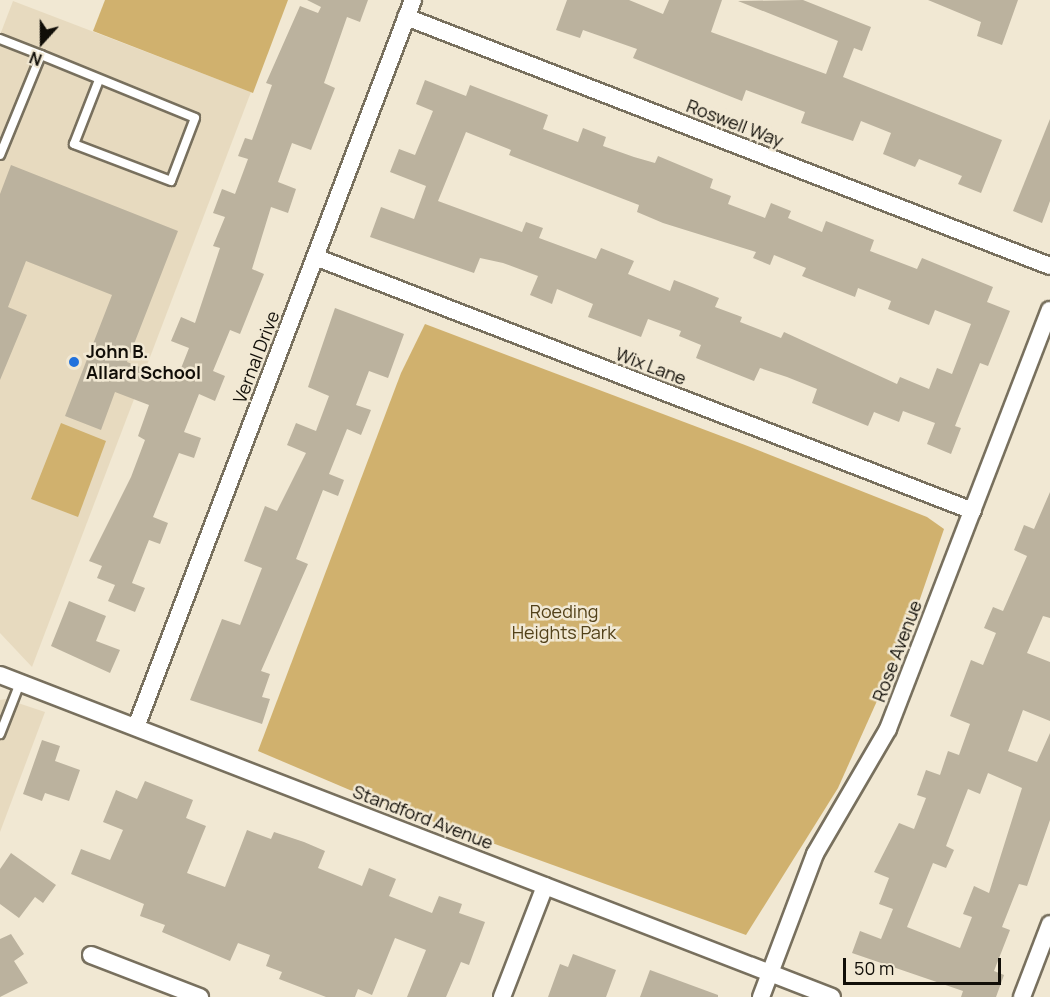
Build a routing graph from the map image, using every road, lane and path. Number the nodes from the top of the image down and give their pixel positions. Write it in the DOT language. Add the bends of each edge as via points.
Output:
graph roads {
  1 [pos="413,0"];
  2 [pos="406,17"];
  3 [pos="0,39"];
  4 [pos="41,55"];
  5 [pos="99,80"];
  6 [pos="0,155"];
  7 [pos="315,257"];
  8 [pos="1050,266"];
  9 [pos="1050,310"];
  10 [pos="973,511"];
  11 [pos="0,675"];
  12 [pos="20,682"];
  13 [pos="136,727"];
  14 [pos="0,734"];
  15 [pos="546,886"];
  16 [pos="1050,924"];
  17 [pos="91,955"];
  18 [pos="770,973"];
  19 [pos="200,997"];
  20 [pos="502,997"];
  21 [pos="761,997"];
  22 [pos="832,997"];
  23 [pos="1022,997"];
  1 -- 2 [label="street, Vernal Drive"];
  2 -- 7 [label="street, Vernal Drive"];
  2 -- 8 [label="street, Roswell Way"];
  3 -- 4 [label="lane"];
  4 -- 5 [label="lane"];
  4 -- 6 [label="lane"];
  5 -- 5 [label="lane" via="74,144 171,181 195,118"];
  7 -- 10 [label="street, Wix Lane"];
  7 -- 13 [label="street, Vernal Drive"];
  9 -- 10 [label="street, Rose Avenue"];
  10 -- 18 [label="street, Rose Avenue" via="888,729 815,854"];
  11 -- 12 [label="street, Standford Avenue"];
  12 -- 13 [label="street, Standford Avenue"];
  12 -- 14 [label="lane"];
  13 -- 15 [label="street, Standford Avenue"];
  15 -- 18 [label="street, Standford Avenue"];
  15 -- 20 [label="street"];
  16 -- 23 [label="street"];
  17 -- 19 [label="street"];
  18 -- 21 [label="street, Rose Avenue"];
  18 -- 22 [label="street, Standford Avenue"];
}
